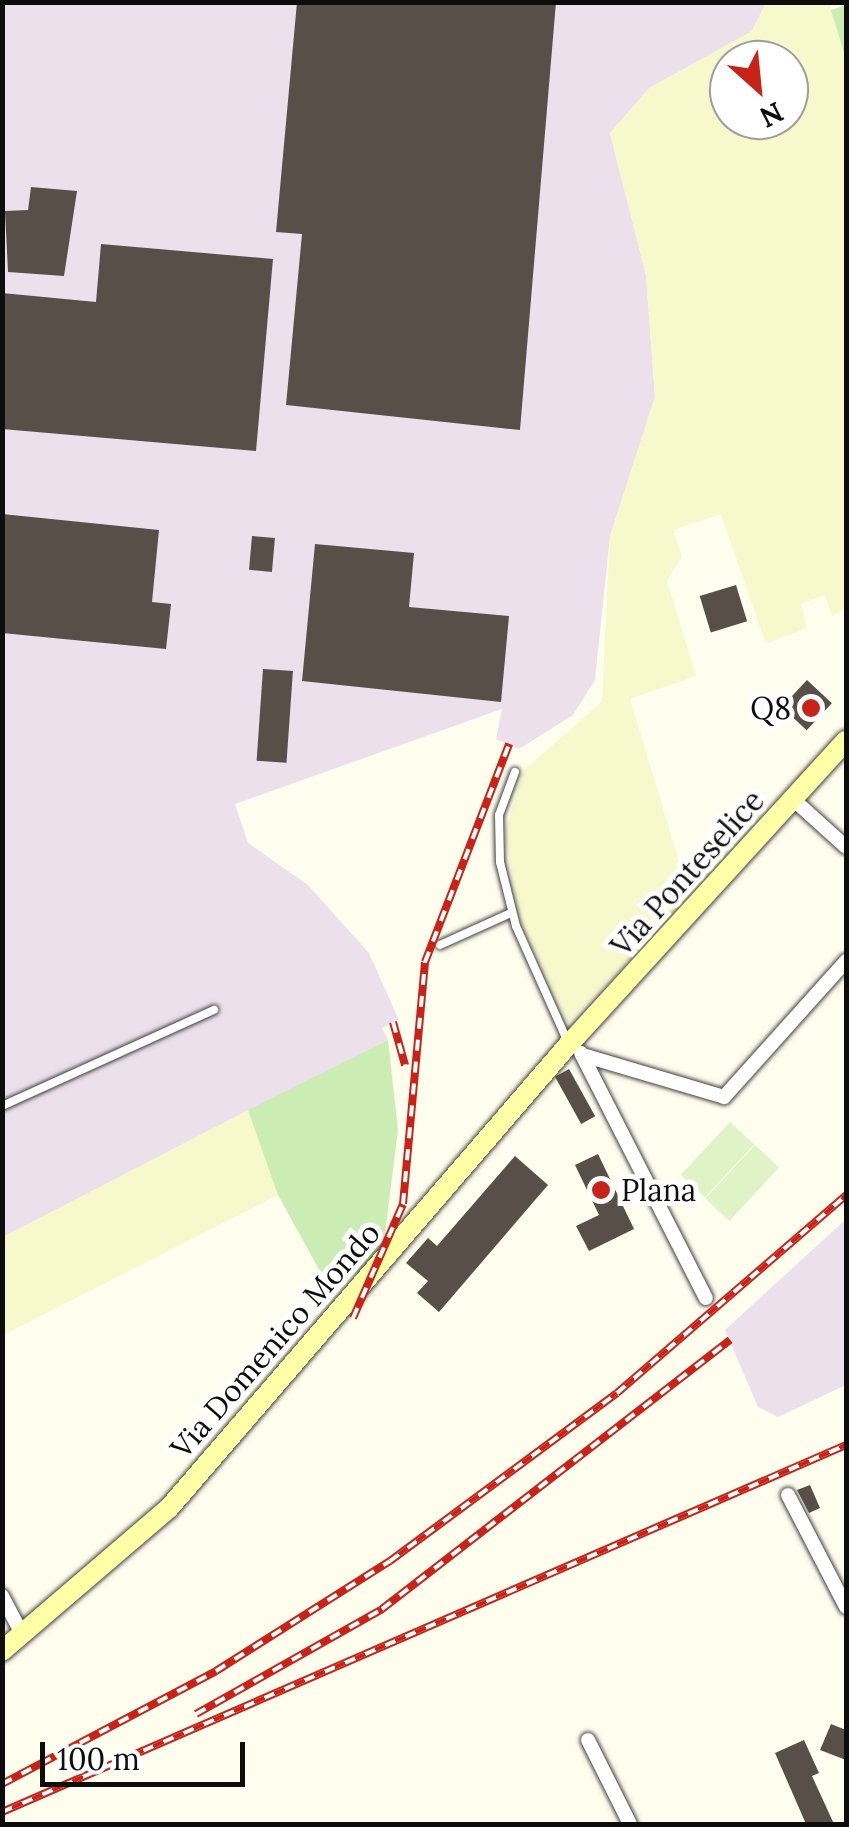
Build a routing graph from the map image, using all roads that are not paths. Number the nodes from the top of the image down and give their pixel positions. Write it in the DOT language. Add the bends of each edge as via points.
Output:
graph roads {
  1 [pos="846,741"];
  2 [pos="514,772"];
  3 [pos="794,800"];
  4 [pos="846,847"];
  5 [pos="511,912"];
  6 [pos="440,946"];
  7 [pos="846,962"];
  8 [pos="214,1010"];
  9 [pos="577,1050"];
  10 [pos="2,1106"];
  11 [pos="706,1298"];
  12 [pos="788,1496"];
  13 [pos="2,1596"];
  14 [pos="846,1608"];
  15 [pos="22,1634"];
  16 [pos="2,1650"];
  17 [pos="588,1740"];
  18 [pos="630,1824"];
  1 -- 3 [label="street, Via Ponteselice"];
  2 -- 5 [label="lane" via="497,837"];
  3 -- 4 [label="street"];
  3 -- 9 [label="street, Via Ponteselice"];
  5 -- 6 [label="lane"];
  5 -- 9 [label="lane"];
  7 -- 9 [label="street" via="724,1097"];
  8 -- 10 [label="lane"];
  9 -- 11 [label="street"];
  9 -- 15 [label="street, Via Domenico Mondo" via="169,1508"];
  12 -- 14 [label="street"];
  13 -- 15 [label="street"];
  15 -- 16 [label="street, Via Domenico Mondo"];
  17 -- 18 [label="street"];
}
